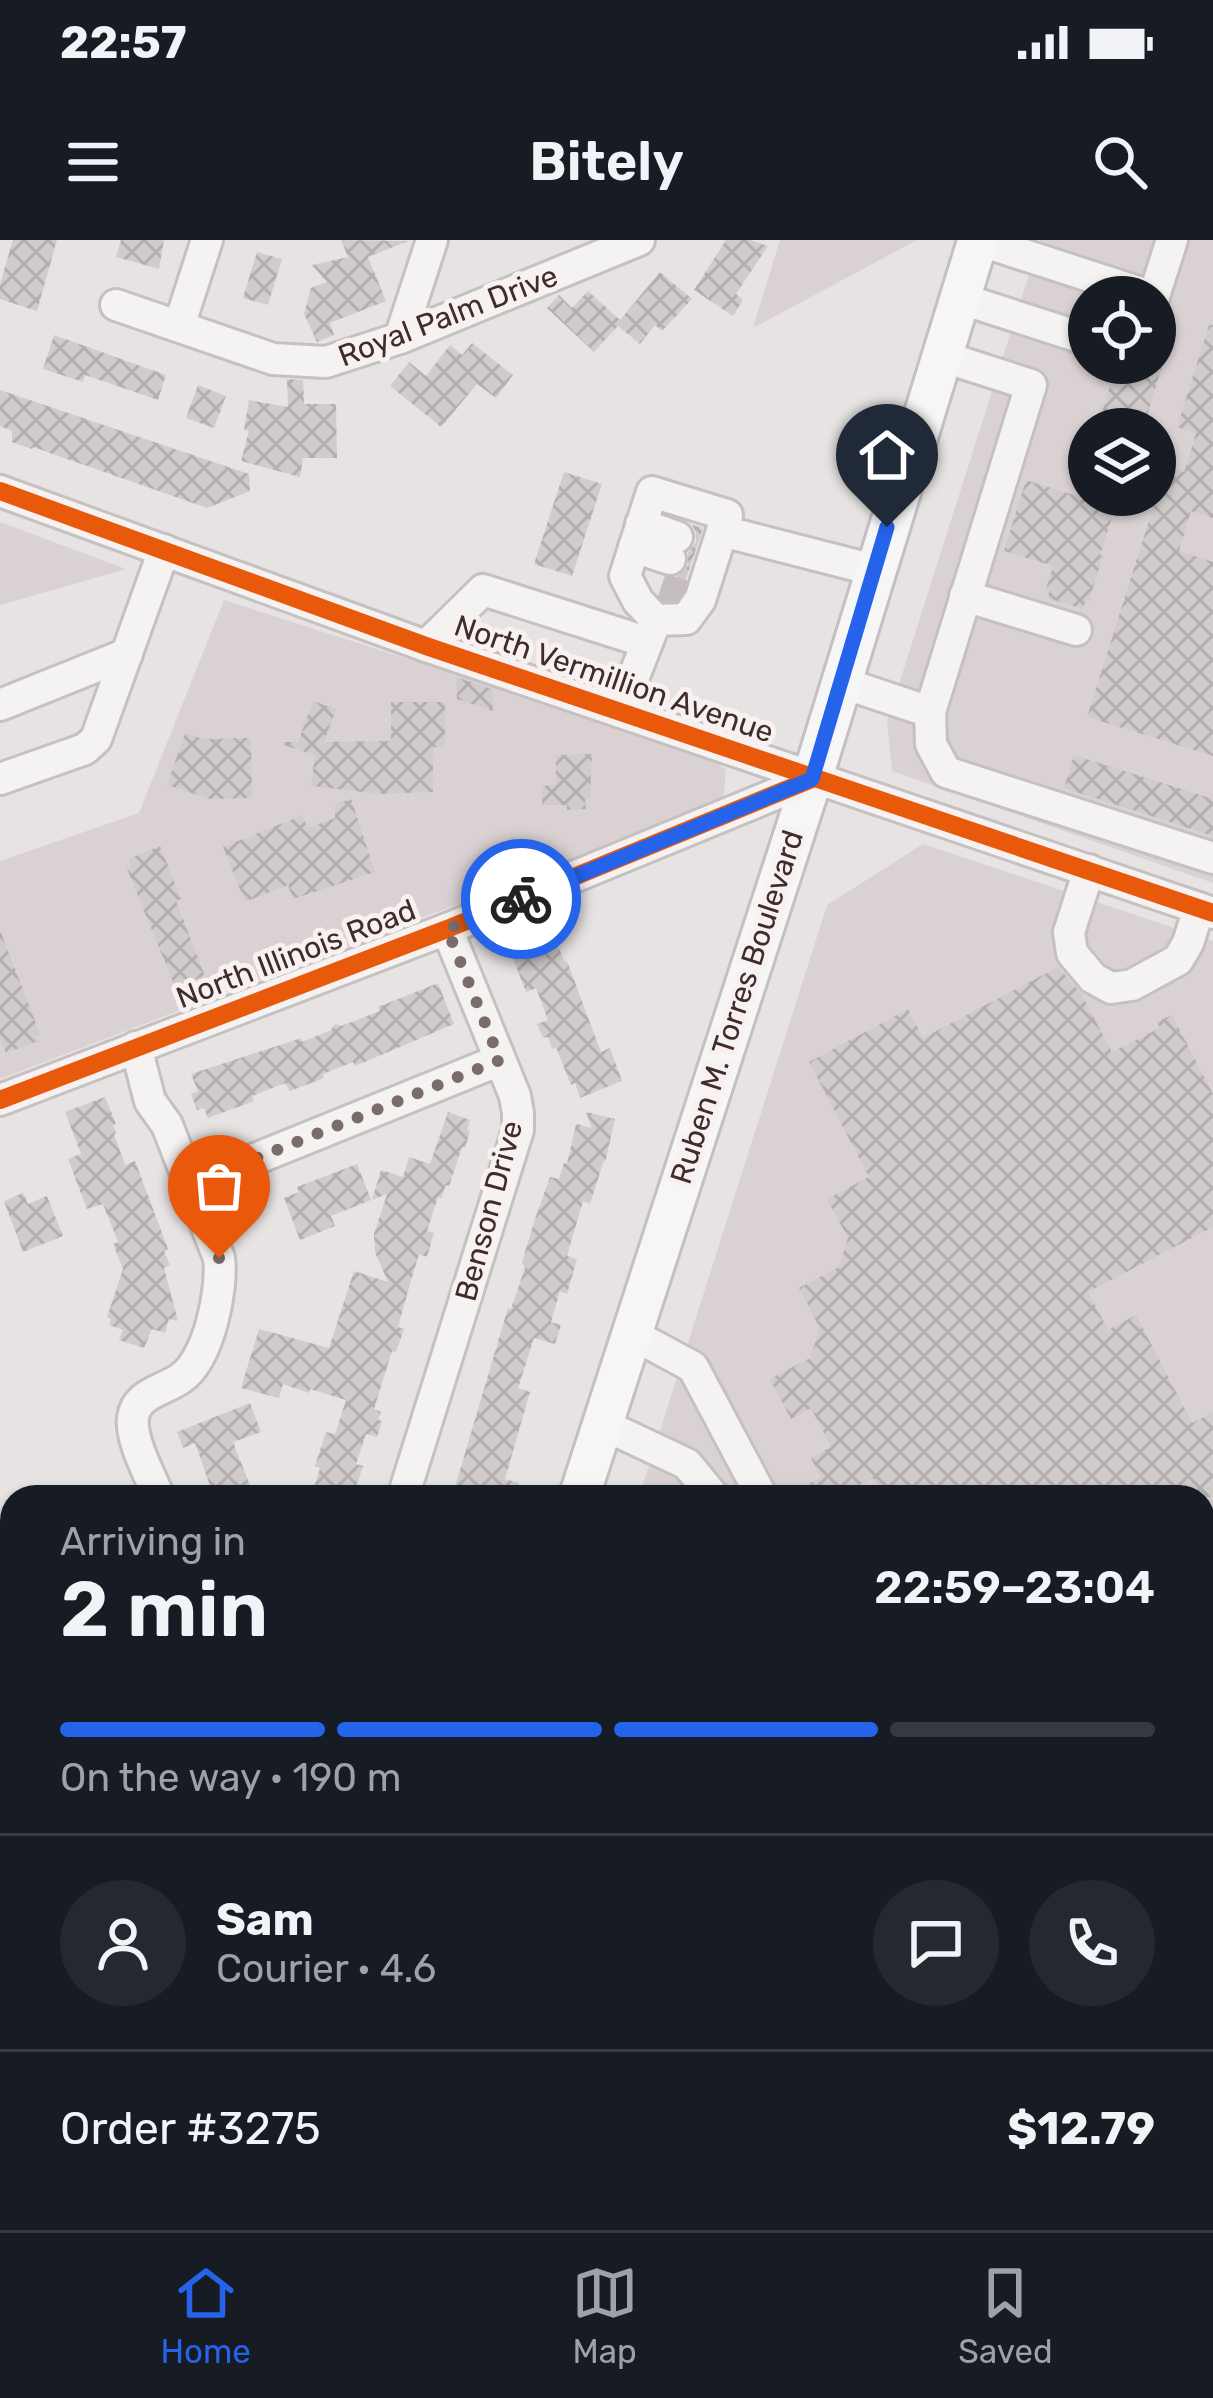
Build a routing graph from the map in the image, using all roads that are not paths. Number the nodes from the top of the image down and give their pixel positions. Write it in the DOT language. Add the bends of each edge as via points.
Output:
graph roads {
  1 [pos="207,240"];
  2 [pos="432,240"];
  3 [pos="639,240"];
  4 [pos="978,240"];
  5 [pos="1172,240"];
  6 [pos="1089,276"];
  7 [pos="1161,276"];
  8 [pos="959,298"];
  9 [pos="116,304"];
  10 [pos="179,326"];
  11 [pos="1068,333"];
  12 [pos="400,338"];
  13 [pos="941,356"];
  14 [pos="0,491"];
  15 [pos="633,549"];
  16 [pos="164,550"];
  17 [pos="695,565"];
  18 [pos="874,570"];
  19 [pos="965,596"];
  20 [pos="1076,630"];
  21 [pos="651,631"];
  22 [pos="426,646"];
  23 [pos="127,654"];
  24 [pos="840,682"];
  25 [pos="0,705"];
  26 [pos="620,712"];
  27 [pos="930,712"];
  28 [pos="0,779"];
  29 [pos="812,779"];
  30 [pos="1213,858"];
  31 [pos="1089,870"];
  32 [pos="1206,910"];
  33 [pos="447,929"];
  34 [pos="136,1047"];
  35 [pos="500,1060"];
  36 [pos="0,1100"];
  37 [pos="190,1185"];
  38 [pos="630,1334"];
  39 [pos="602,1424"];
  40 [pos="153,1485"];
  41 [pos="408,1485"];
  42 [pos="583,1485"];
  43 [pos="704,1485"];
  44 [pos="756,1485"];
  1 -- 10 [label="street"];
  2 -- 12 [label="street"];
  3 -- 12 [label="street, Royal Palm Drive"];
  4 -- 6 [label="street"];
  4 -- 8 [label="main road, Ruben M. Torres Boulevard"];
  5 -- 7 [label="street"];
  8 -- 11 [label="street"];
  8 -- 13 [label="main road, Ruben M. Torres Boulevard"];
  9 -- 10 [label="street, Royal Palm Drive"];
  10 -- 12 [label="street, Royal Palm Drive" via="273,359 326,362"];
  13 -- 18 [label="main road, Ruben M. Torres Boulevard"];
  13 -- 19 [label="street" via="1030,385"];
  14 -- 16 [label="street, North Vermillion Avenue"];
  15 -- 17 [label="street"];
  15 -- 17 [label="street"];
  15 -- 17 [label="street" via="652,492 727,514"];
  15 -- 21 [label="street" via="638,601"];
  16 -- 22 [label="street, North Vermillion Avenue"];
  16 -- 23 [label="street"];
  17 -- 18 [label="street"];
  17 -- 21 [label="street" via="686,619"];
  18 -- 24 [label="main road, Ruben M. Torres Boulevard"];
  19 -- 20 [label="street"];
  19 -- 27 [label="street"];
  21 -- 22 [label="street" via="483,590"];
  21 -- 26 [label="street"];
  22 -- 26 [label="street, North Vermillion Avenue"];
  23 -- 25 [label="street"];
  23 -- 28 [label="street" via="96,740"];
  24 -- 27 [label="street"];
  24 -- 29 [label="main road, Ruben M. Torres Boulevard"];
  26 -- 29 [label="street, North Vermillion Avenue"];
  27 -- 30 [label="street" via="931,744 946,772"];
  29 -- 31 [label="street, North Vermillion Avenue"];
  29 -- 33 [label="street, North Illinois Road"];
  29 -- 38 [label="main road, Ruben M. Torres Boulevard"];
  31 -- 32 [label="street, North Vermillion Avenue"];
  31 -- 32 [label="street" via="1069,932 1072,953 1111,988 1178,959"];
  33 -- 34 [label="street, North Illinois Road"];
  33 -- 35 [label="street, Benson Drive"];
  34 -- 36 [label="street, North Illinois Road"];
  34 -- 37 [label="street" via="150,1101"];
  35 -- 37 [label="street"];
  35 -- 41 [label="street, Benson Drive" via="518,1130"];
  37 -- 40 [label="street" via="221,1276 194,1364 134,1412"];
  38 -- 39 [label="main road, Ruben M. Torres Boulevard"];
  38 -- 44 [label="street" via="693,1367"];
  39 -- 42 [label="main road, Ruben M. Torres Boulevard"];
  39 -- 43 [label="street" via="687,1464"];
}
